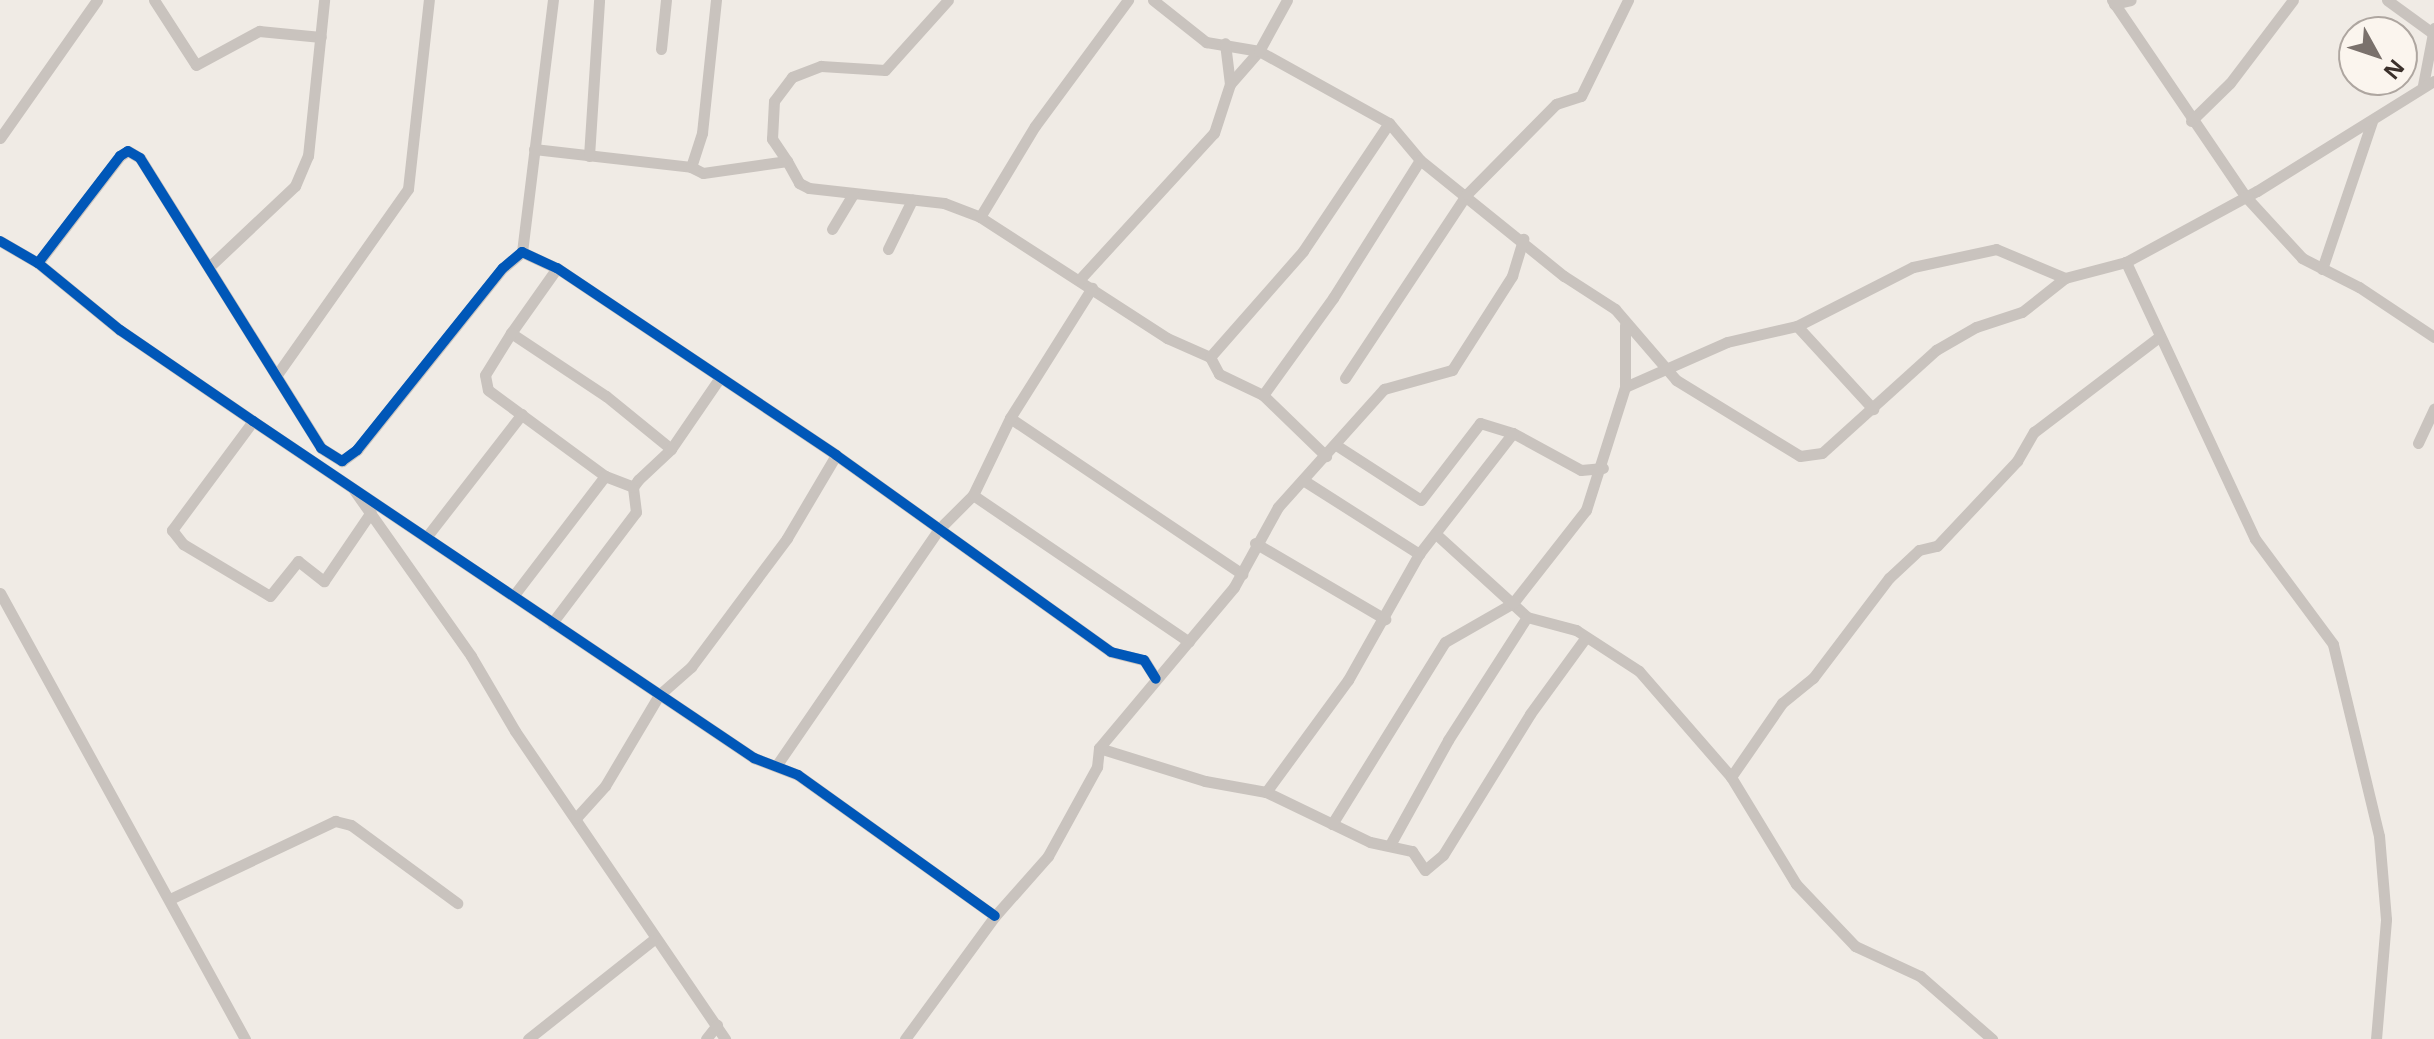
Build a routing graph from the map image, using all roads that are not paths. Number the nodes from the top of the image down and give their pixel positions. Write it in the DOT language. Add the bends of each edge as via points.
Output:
graph roads {
  1 [pos="97,0"];
  2 [pos="154,0"];
  3 [pos="324,0"];
  4 [pos="429,0"];
  5 [pos="553,0"];
  6 [pos="599,0"];
  7 [pos="666,0"];
  8 [pos="716,0"];
  9 [pos="948,0"];
  10 [pos="1128,0"];
  11 [pos="1153,0"];
  12 [pos="1287,0"];
  13 [pos="1628,0"];
  14 [pos="2131,0"];
  15 [pos="2293,0"];
  16 [pos="2387,0"];
  17 [pos="2113,2"];
  18 [pos="2433,30"];
  19 [pos="321,37"];
  20 [pos="1225,43"];
  21 [pos="661,49"];
  22 [pos="1259,51"];
  23 [pos="2428,83"];
  24 [pos="1230,84"];
  25 [pos="2191,121"];
  26 [pos="2373,121"];
  27 [pos="1389,123"];
  28 [pos="0,138"];
  29 [pos="534,149"];
  30 [pos="589,156"];
  31 [pos="1420,160"];
  32 [pos="787,161"];
  33 [pos="691,167"];
  34 [pos="853,194"];
  35 [pos="1467,194"];
  36 [pos="2246,197"];
  37 [pos="912,200"];
  38 [pos="980,217"];
  39 [pos="832,229"];
  40 [pos="1523,239"];
  41 [pos="0,241"];
  42 [pos="888,249"];
  43 [pos="522,252"];
  44 [pos="2126,262"];
  45 [pos="38,263"];
  46 [pos="209,267"];
  47 [pos="557,268"];
  48 [pos="2322,269"];
  49 [pos="2065,278"];
  50 [pos="1080,279"];
  51 [pos="1092,288"];
  52 [pos="1625,325"];
  53 [pos="1797,326"];
  54 [pos="511,333"];
  55 [pos="2160,336"];
  56 [pos="2434,337"];
  57 [pos="1210,357"];
  58 [pos="1669,369"];
  59 [pos="276,376"];
  60 [pos="1345,378"];
  61 [pos="719,379"];
  62 [pos="1625,387"];
  63 [pos="1263,395"];
  64 [pos="1873,409"];
  65 [pos="2434,409"];
  66 [pos="522,414"];
  67 [pos="1010,418"];
  68 [pos="253,421"];
  69 [pos="1513,433"];
  70 [pos="2418,443"];
  71 [pos="1336,445"];
  72 [pos="671,449"];
  73 [pos="836,455"];
  74 [pos="1326,456"];
  75 [pos="1603,468"];
  76 [pos="605,476"];
  77 [pos="1303,480"];
  78 [pos="348,482"];
  79 [pos="633,487"];
  80 [pos="973,495"];
  81 [pos="371,512"];
  82 [pos="938,530"];
  83 [pos="428,535"];
  84 [pos="1437,535"];
  85 [pos="1255,543"];
  86 [pos="1419,554"];
  87 [pos="1242,574"];
  88 [pos="0,593"];
  89 [pos="514,595"];
  90 [pos="1513,603"];
  91 [pos="1527,617"];
  92 [pos="1385,619"];
  93 [pos="552,623"];
  94 [pos="1586,637"];
  95 [pos="1189,642"];
  96 [pos="1156,679"];
  97 [pos="659,695"];
  98 [pos="1099,748"];
  99 [pos="776,766"];
  100 [pos="1731,777"];
  101 [pos="1266,792"];
  102 [pos="576,818"];
  103 [pos="1332,824"];
  104 [pos="1391,843"];
  105 [pos="170,899"];
  106 [pos="457,903"];
  107 [pos="995,916"];
  108 [pos="653,940"];
  109 [pos="717,1025"];
  110 [pos="245,1039"];
  111 [pos="528,1039"];
  112 [pos="706,1039"];
  113 [pos="725,1039"];
  114 [pos="905,1039"];
  115 [pos="1992,1039"];
  116 [pos="2376,1039"];
  1 -- 28 [label="street"];
  2 -- 19 [label="street" via="196,65 259,31"];
  3 -- 19 [label="street"];
  4 -- 59 [label="street" via="408,189"];
  5 -- 29 [label="street"];
  6 -- 30 [label="street"];
  7 -- 21 [label="street"];
  8 -- 33 [label="street" via="702,133"];
  9 -- 32 [label="street" via="885,70 821,66 792,77 774,101 772,139"];
  10 -- 38 [label="street" via="1035,126"];
  11 -- 20 [label="street" via="1206,42"];
  12 -- 22 [label="street"];
  13 -- 35 [label="street" via="1581,96 1556,104"];
  14 -- 17 [label="street"];
  15 -- 25 [label="street" via="2230,83"];
  16 -- 18 [label="street"];
  17 -- 25 [label="street"];
  18 -- 23 [label="street"];
  19 -- 46 [label="street" via="308,156 295,186"];
  20 -- 22 [label="street"];
  20 -- 24 [label="street"];
  22 -- 24 [label="street"];
  22 -- 27 [label="street"];
  23 -- 26 [label="street"];
  24 -- 50 [label="street" via="1214,133 1188,167"];
  25 -- 36 [label="street"];
  26 -- 36 [label="street"];
  26 -- 48 [label="street"];
  27 -- 31 [label="street"];
  27 -- 57 [label="street" via="1303,251"];
  29 -- 30 [label="street"];
  29 -- 43 [label="street"];
  30 -- 33 [label="street"];
  31 -- 35 [label="street"];
  31 -- 63 [label="street" via="1333,298"];
  32 -- 33 [label="street" via="703,173"];
  32 -- 34 [label="street" via="799,183"];
  34 -- 37 [label="street"];
  34 -- 39 [label="street"];
  35 -- 40 [label="street"];
  35 -- 60 [label="street"];
  36 -- 44 [label="street"];
  36 -- 48 [label="street" via="2302,258"];
  37 -- 38 [label="street" via="944,203"];
  37 -- 42 [label="street"];
  38 -- 50 [label="street"];
  40 -- 52 [label="street" via="1564,276 1615,309"];
  40 -- 71 [label="street" via="1512,276 1452,370 1384,389"];
  41 -- 45 [label="street"];
  43 -- 47 [label="street"];
  43 -- 59 [label="street" via="503,268 357,450 342,461 321,448"];
  44 -- 49 [label="street"];
  44 -- 55 [label="street"];
  45 -- 46 [label="street" via="128,151 140,158"];
  45 -- 68 [label="street" via="120,330"];
  46 -- 59 [label="street"];
  47 -- 54 [label="street"];
  47 -- 61 [label="street"];
  48 -- 56 [label="street"];
  49 -- 53 [label="street" via="1996,249 1913,267"];
  49 -- 64 [label="street" via="2022,312 1976,327 1936,350"];
  50 -- 51 [label="street"];
  51 -- 57 [label="street" via="1167,338"];
  51 -- 67 [label="street"];
  52 -- 58 [label="street"];
  52 -- 62 [label="street"];
  53 -- 58 [label="street" via="1727,342"];
  53 -- 64 [label="street"];
  54 -- 66 [label="street" via="484,381 488,390"];
  54 -- 72 [label="street" via="606,396"];
  55 -- 100 [label="street" via="2034,432 2017,461 1937,546 1919,550 1889,578 1813,678 1782,703"];
  55 -- 116 [label="street" via="2255,539 2333,644 2379,836 2386,919"];
  57 -- 63 [label="street" via="1219,374"];
  58 -- 62 [label="street"];
  58 -- 64 [label="street" via="1676,380 1800,456 1822,453"];
  61 -- 72 [label="street"];
  61 -- 73 [label="street"];
  62 -- 75 [label="street"];
  63 -- 74 [label="street"];
  65 -- 70 [label="street"];
  66 -- 76 [label="street"];
  66 -- 83 [label="street"];
  67 -- 80 [label="street"];
  67 -- 87 [label="street"];
  68 -- 78 [label="street"];
  68 -- 81 [label="street" via="172,530 183,544 270,596 298,561 324,581"];
  69 -- 71 [label="street" via="1480,423 1421,500"];
  69 -- 75 [label="street" via="1581,470"];
  69 -- 84 [label="street"];
  71 -- 74 [label="street"];
  72 -- 79 [label="street"];
  73 -- 82 [label="street"];
  73 -- 97 [label="street" via="787,538 691,667"];
  74 -- 77 [label="street"];
  75 -- 90 [label="street" via="1586,510"];
  76 -- 79 [label="street"];
  76 -- 89 [label="street"];
  77 -- 85 [label="street"];
  77 -- 86 [label="street"];
  78 -- 81 [label="street"];
  78 -- 83 [label="street"];
  79 -- 93 [label="street" via="636,512"];
  80 -- 82 [label="street"];
  80 -- 95 [label="street"];
  81 -- 102 [label="street"];
  82 -- 96 [label="street" via="1111,652 1144,660"];
  82 -- 99 [label="street"];
  83 -- 89 [label="street"];
  84 -- 86 [label="street"];
  84 -- 90 [label="street"];
  85 -- 87 [label="street"];
  85 -- 92 [label="street"];
  86 -- 92 [label="street"];
  87 -- 95 [label="street"];
  88 -- 105 [label="street"];
  89 -- 93 [label="street"];
  90 -- 91 [label="street"];
  90 -- 103 [label="street" via="1445,642"];
  91 -- 94 [label="street"];
  91 -- 104 [label="street" via="1448,740"];
  92 -- 101 [label="street" via="1307,741"];
  93 -- 97 [label="street"];
  94 -- 100 [label="street" via="1639,671"];
  94 -- 104 [label="street" via="1530,714 1443,855 1425,870 1412,851"];
  95 -- 96 [label="street"];
  96 -- 98 [label="street"];
  97 -- 99 [label="street" via="754,758"];
  97 -- 102 [label="street" via="605,786"];
  98 -- 101 [label="street" via="1205,781"];
  98 -- 107 [label="street" via="1097,767 1048,856"];
  99 -- 107 [label="street" via="798,775"];
  100 -- 115 [label="street" via="1796,884 1855,946 1920,976"];
  101 -- 103 [label="street"];
  102 -- 108 [label="street"];
  103 -- 104 [label="street" via="1370,842"];
  105 -- 106 [label="street" via="335,821 351,825"];
  105 -- 110 [label="street"];
  107 -- 114 [label="street"];
  108 -- 109 [label="street"];
  108 -- 111 [label="street"];
  109 -- 112 [label="street"];
  109 -- 113 [label="street"];
}
